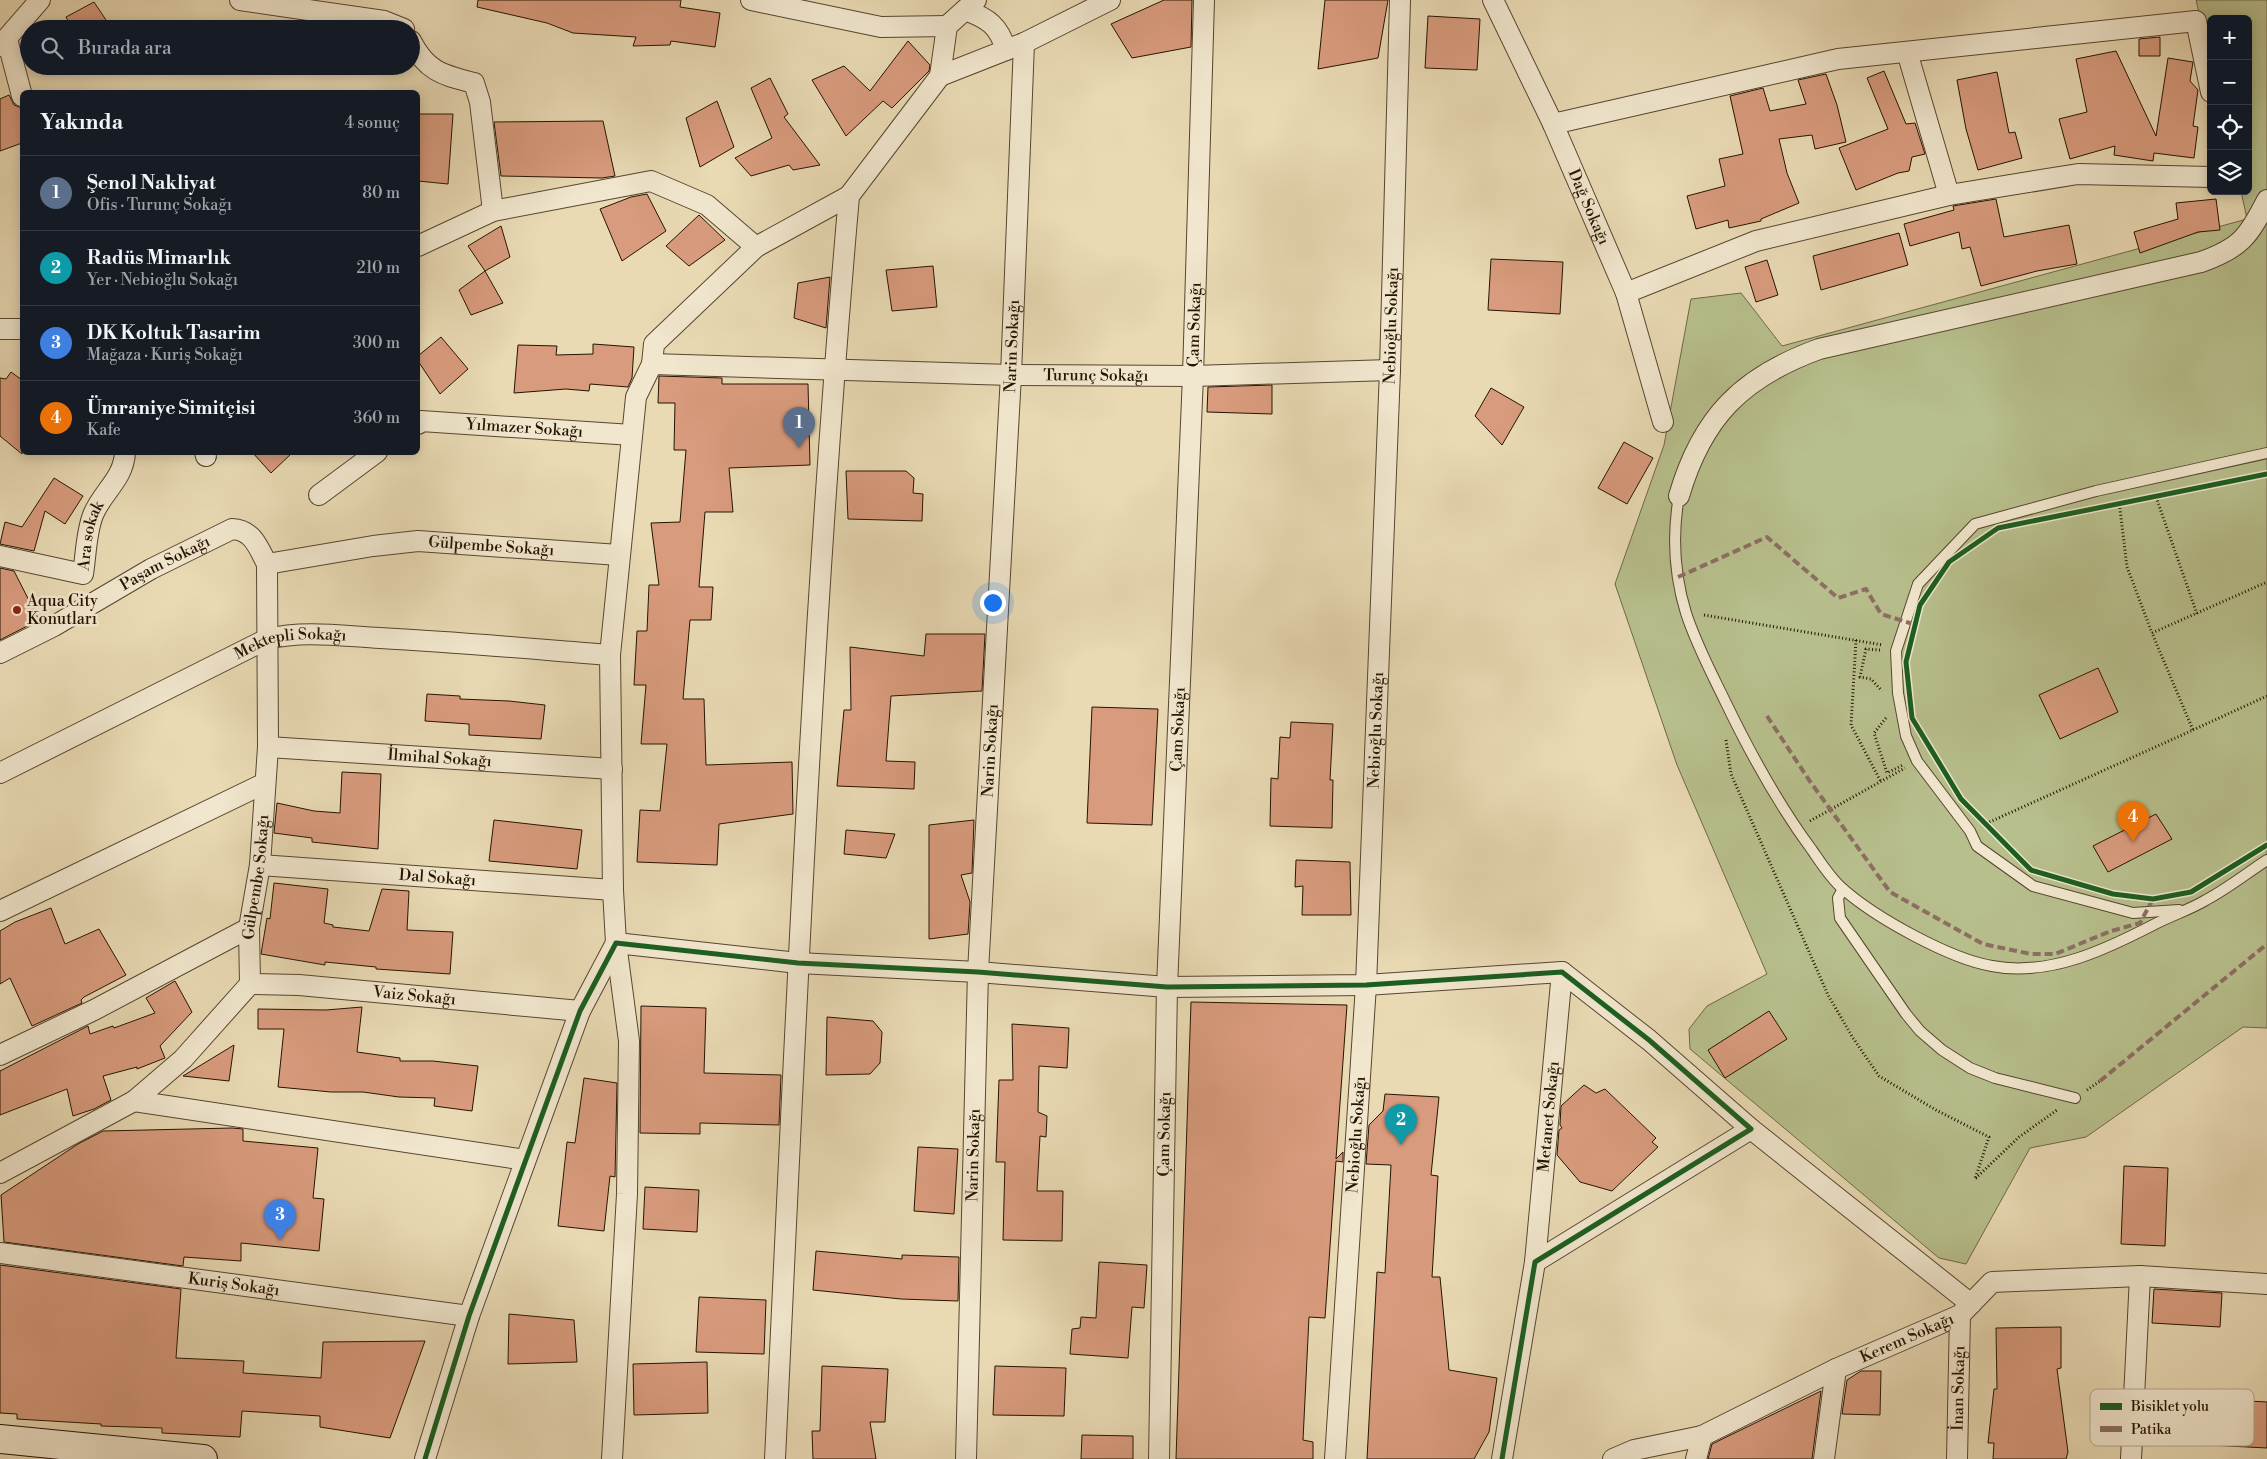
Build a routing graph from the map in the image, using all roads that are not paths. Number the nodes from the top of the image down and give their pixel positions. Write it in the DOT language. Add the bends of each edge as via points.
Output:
graph roads {
  1 [pos="40,0"];
  2 [pos="240,0"];
  3 [pos="751,0"];
  4 [pos="1110,0"];
  5 [pos="1204,0"];
  6 [pos="1400,0"];
  7 [pos="1493,0"];
  8 [pos="970,5"];
  9 [pos="23,20"];
  10 [pos="377,20"];
  11 [pos="20,23"];
  12 [pos="947,26"];
  13 [pos="3,43"];
  14 [pos="1015,46"];
  15 [pos="1907,52"];
  16 [pos="420,58"];
  17 [pos="2207,73"];
  18 [pos="940,76"];
  19 [pos="20,90"];
  20 [pos="1553,124"];
  21 [pos="2207,177"];
  22 [pos="1948,195"];
  23 [pos="849,196"];
  24 [pos="2267,200"];
  25 [pos="493,211"];
  26 [pos="420,245"];
  27 [pos="756,247"];
  28 [pos="1626,293"];
  29 [pos="0,329"];
  30 [pos="20,329"];
  31 [pos="652,364"];
  32 [pos="834,369"];
  33 [pos="1390,370"];
  34 [pos="1011,375"];
  35 [pos="1194,376"];
  36 [pos="420,422"];
  37 [pos="1664,422"];
  38 [pos="632,435"];
  39 [pos="2267,453"];
  40 [pos="125,455"];
  41 [pos="374,455"];
  42 [pos="319,495"];
  43 [pos="1679,496"];
  44 [pos="619,555"];
  45 [pos="0,556"];
  46 [pos="267,564"];
  47 [pos="83,574"];
  48 [pos="99,600"];
  49 [pos="267,639"];
  50 [pos="0,653"];
  51 [pos="610,655"];
  52 [pos="268,747"];
  53 [pos="612,769"];
  54 [pos="0,773"];
  55 [pos="265,783"];
  56 [pos="2267,860"];
  57 [pos="260,865"];
  58 [pos="1843,889"];
  59 [pos="613,890"];
  60 [pos="2183,910"];
  61 [pos="0,911"];
  62 [pos="249,928"];
  63 [pos="616,943"];
  64 [pos="798,963"];
  65 [pos="978,972"];
  66 [pos="1562,972"];
  67 [pos="250,984"];
  68 [pos="1366,985"];
  69 [pos="1167,987"];
  70 [pos="580,1011"];
  71 [pos="0,1054"];
  72 [pos="2075,1098"];
  73 [pos="134,1101"];
  74 [pos="1751,1129"];
  75 [pos="525,1160"];
  76 [pos="0,1173"];
  77 [pos="0,1253"];
  78 [pos="1535,1262"];
  79 [pos="2140,1276"];
  80 [pos="2267,1284"];
  81 [pos="1965,1310"];
  82 [pos="469,1316"];
  83 [pos="1836,1369"];
  84 [pos="2134,1389"];
  85 [pos="1702,1436"];
  86 [pos="0,1438"];
  87 [pos="2132,1446"];
  88 [pos="152,1456"];
  89 [pos="204,1459"];
  90 [pos="425,1459"];
  91 [pos="612,1459"];
  92 [pos="775,1459"];
  93 [pos="966,1459"];
  94 [pos="1159,1459"];
  95 [pos="1335,1459"];
  96 [pos="1502,1459"];
  97 [pos="1612,1459"];
  98 [pos="1696,1459"];
  99 [pos="1824,1459"];
  100 [pos="1958,1459"];
  101 [pos="2131,1459"];
  1 -- 9 [label="street"];
  2 -- 10 [label="street"];
  3 -- 12 [label="street" via="882,27"];
  4 -- 14 [label="street"];
  5 -- 35 [label="street, Çam Sokağı"];
  6 -- 33 [label="street, Nebioğlu Sokağı"];
  7 -- 20 [label="street, Dağ Sokağı"];
  8 -- 12 [label="street"];
  8 -- 14 [label="street"];
  11 -- 13 [label="street"];
  12 -- 18 [label="street"];
  13 -- 19 [label="street"];
  14 -- 18 [label="street"];
  14 -- 34 [label="street, Narin Sokağı"];
  15 -- 17 [label="street" via="2196,21"];
  15 -- 20 [label="street" via="1838,59"];
  15 -- 22 [label="street"];
  16 -- 25 [label="street" via="443,75 474,83 480,102"];
  18 -- 23 [label="street"];
  20 -- 28 [label="street, Dağ Sokağı"];
  21 -- 22 [label="street" via="2078,174"];
  22 -- 28 [label="street" via="1756,241"];
  23 -- 27 [label="street"];
  23 -- 32 [label="street"];
  24 -- 43 [label="street" via="2252,229 2239,244 2224,254 2201,262 1819,349 1786,361 1752,382 1724,408 1700,442"];
  25 -- 26 [label="street"];
  25 -- 27 [label="street" via="651,181 707,205"];
  27 -- 31 [label="street" via="654,344"];
  28 -- 37 [label="street, Dağ Sokağı"];
  29 -- 30 [label="street"];
  31 -- 32 [label="street, Turunç Sokağı"];
  31 -- 38 [label="street" via="636,397"];
  32 -- 34 [label="street, Turunç Sokağı"];
  32 -- 64 [label="street"];
  33 -- 35 [label="street, Turunç Sokağı"];
  33 -- 68 [label="street, Nebioğlu Sokağı"];
  34 -- 35 [label="street, Turunç Sokağı"];
  34 -- 65 [label="street, Narin Sokağı"];
  35 -- 69 [label="street, Çam Sokağı"];
  36 -- 38 [label="street, Yılmazer Sokağı"];
  38 -- 44 [label="street"];
  39 -- 60 [label="lane" via="1975,524 1918,584 1896,651 1898,693 1906,736 1917,761 1970,831 1977,846 2033,886 2133,913"];
  40 -- 47 [label="street, Ara sokak" via="124,467 93,514"];
  41 -- 42 [label="street"];
  43 -- 58 [label="lane" via="1673,544 1686,612 1696,641 1741,733 1796,828"];
  44 -- 46 [label="street, Gülpembe Sokağı" via="418,541"];
  44 -- 51 [label="street"];
  45 -- 47 [label="street, Ara sokak"];
  46 -- 48 [label="street, Paşam Sokağı" via="248,533 232,529"];
  46 -- 49 [label="street, Gülpembe Sokağı"];
  47 -- 48 [label="street"];
  48 -- 50 [label="street, Paşam Sokağı"];
  49 -- 51 [label="street, Mektepli Sokağı" via="307,634"];
  49 -- 52 [label="street, Gülpembe Sokağı"];
  49 -- 54 [label="street, Mektepli Sokağı"];
  51 -- 53 [label="street"];
  52 -- 53 [label="street, İlmihal Sokağı"];
  52 -- 55 [label="street, Gülpembe Sokağı"];
  53 -- 59 [label="street"];
  55 -- 57 [label="street, Gülpembe Sokağı"];
  55 -- 61 [label="street"];
  56 -- 60 [label="lane" via="2206,900"];
  57 -- 59 [label="street, Dal Sokağı"];
  57 -- 62 [label="street, Gülpembe Sokağı"];
  58 -- 60 [label="lane" via="1905,930 1960,957 1993,966 2049,965 2079,959 2111,947"];
  58 -- 72 [label="lane" via="1838,898 1840,918 1920,1031 1970,1068 1995,1078"];
  59 -- 63 [label="street"];
  62 -- 67 [label="street, Gülpembe Sokağı"];
  62 -- 71 [label="street" via="94,1010"];
  63 -- 64 [label="street"];
  63 -- 70 [label="street"];
  63 -- 91 [label="street" via="628,1041 627,1194"];
  64 -- 65 [label="street"];
  64 -- 92 [label="street"];
  65 -- 69 [label="street"];
  65 -- 93 [label="street, Narin Sokağı"];
  66 -- 68 [label="street"];
  66 -- 74 [label="street" via="1649,1040"];
  66 -- 78 [label="street, Metanet Sokağı"];
  67 -- 70 [label="street, Vaiz Sokağı" via="298,985"];
  67 -- 73 [label="street" via="183,1059"];
  68 -- 69 [label="street"];
  68 -- 95 [label="street, Nebioğlu Sokağı"];
  69 -- 94 [label="street, Çam Sokağı"];
  70 -- 75 [label="street"];
  73 -- 75 [label="street"];
  73 -- 76 [label="street"];
  74 -- 78 [label="street"];
  74 -- 81 [label="street"];
  75 -- 82 [label="street"];
  77 -- 82 [label="street, Kuriş Sokağı"];
  78 -- 96 [label="street, Metanet Sokağı"];
  79 -- 80 [label="street, Kerem Sokağı"];
  79 -- 81 [label="street, Kerem Sokağı" via="1992,1282"];
  79 -- 84 [label="street"];
  81 -- 83 [label="street, Kerem Sokağı"];
  81 -- 100 [label="street, İnan Sokağı"];
  82 -- 90 [label="street"];
  83 -- 85 [label="street, Kerem Sokağı"];
  83 -- 99 [label="street"];
  85 -- 97 [label="street, Kerem Sokağı" via="1634,1450"];
  85 -- 98 [label="street"];
  86 -- 88 [label="main road"];
  87 -- 101 [label="street"];
  88 -- 89 [label="main road"];
}
